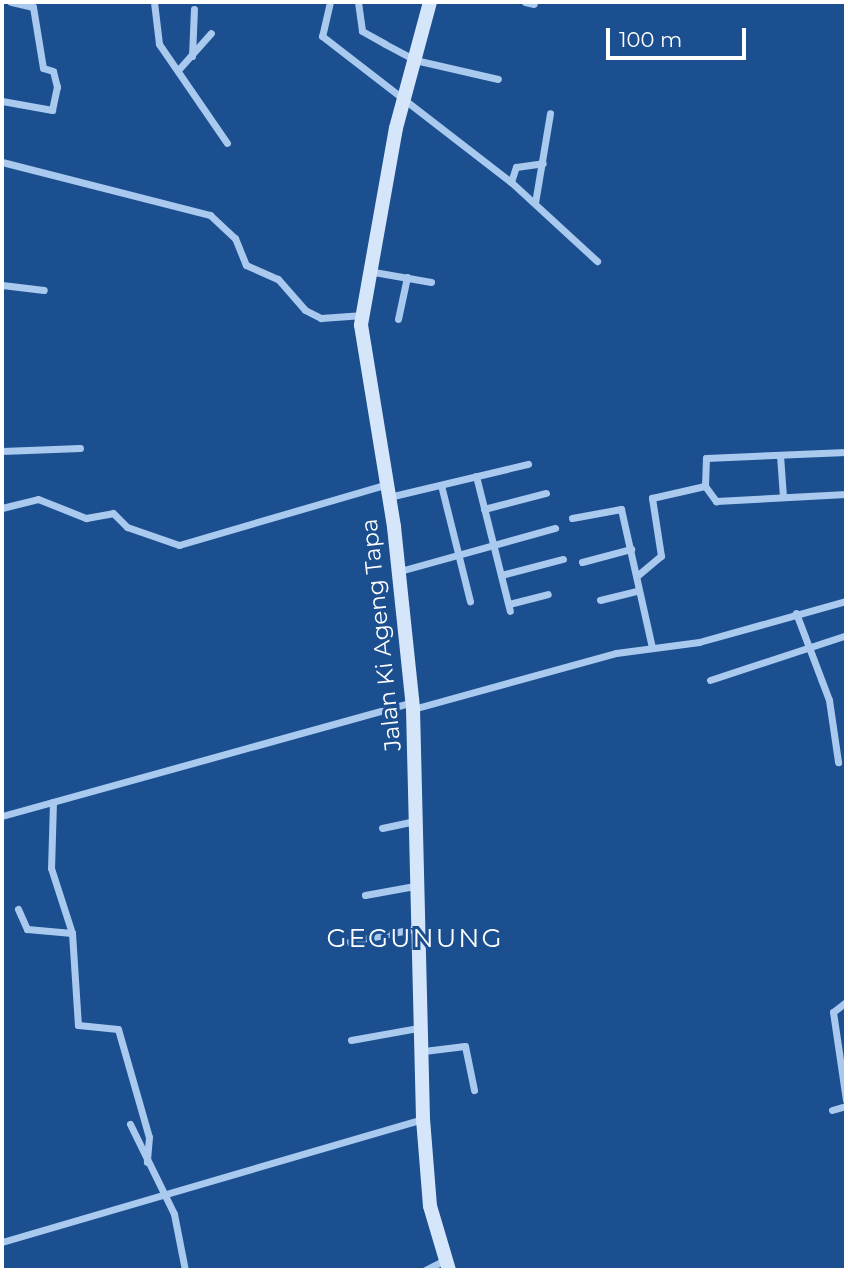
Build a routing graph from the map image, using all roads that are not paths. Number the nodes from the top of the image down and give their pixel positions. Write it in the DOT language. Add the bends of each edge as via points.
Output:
graph roads {
  1 [pos="11,2"];
  2 [pos="154,2"];
  3 [pos="330,2"];
  4 [pos="358,2"];
  5 [pos="430,2"];
  6 [pos="525,2"];
  7 [pos="534,4"];
  8 [pos="194,9"];
  9 [pos="211,33"];
  10 [pos="192,57"];
  11 [pos="415,60"];
  12 [pos="179,69"];
  13 [pos="498,79"];
  14 [pos="2,101"];
  15 [pos="403,101"];
  16 [pos="550,113"];
  17 [pos="227,143"];
  18 [pos="2,162"];
  19 [pos="543,163"];
  20 [pos="511,182"];
  21 [pos="535,203"];
  22 [pos="597,261"];
  23 [pos="368,271"];
  24 [pos="407,277"];
  25 [pos="431,282"];
  26 [pos="2,285"];
  27 [pos="44,290"];
  28 [pos="362,315"];
  29 [pos="398,319"];
  30 [pos="79,448"];
  31 [pos="2,452"];
  32 [pos="846,452"];
  33 [pos="780,456"];
  34 [pos="528,464"];
  35 [pos="476,476"];
  36 [pos="441,485"];
  37 [pos="705,486"];
  38 [pos="389,491"];
  39 [pos="547,493"];
  40 [pos="846,494"];
  41 [pos="783,498"];
  42 [pos="2,508"];
  43 [pos="484,509"];
  44 [pos="572,518"];
  45 [pos="555,528"];
  46 [pos="494,544"];
  47 [pos="631,549"];
  48 [pos="459,557"];
  49 [pos="563,559"];
  50 [pos="582,562"];
  51 [pos="400,571"];
  52 [pos="501,575"];
  53 [pos="638,575"];
  54 [pos="636,591"];
  55 [pos="548,594"];
  56 [pos="600,600"];
  57 [pos="470,601"];
  58 [pos="846,601"];
  59 [pos="796,613"];
  60 [pos="844,636"];
  61 [pos="808,647"];
  62 [pos="652,648"];
  63 [pos="710,680"];
  64 [pos="413,706"];
  65 [pos="838,762"];
  66 [pos="52,802"];
  67 [pos="2,816"];
  68 [pos="420,820"];
  69 [pos="382,828"];
  70 [pos="421,885"];
  71 [pos="365,895"];
  72 [pos="18,909"];
  73 [pos="423,927"];
  74 [pos="72,933"];
  75 [pos="348,942"];
  76 [pos="846,1002"];
  77 [pos="424,1027"];
  78 [pos="351,1040"];
  79 [pos="424,1051"];
  80 [pos="474,1090"];
  81 [pos="846,1100"];
  82 [pos="846,1106"];
  83 [pos="832,1110"];
  84 [pos="423,1119"];
  85 [pos="130,1124"];
  86 [pos="148,1162"];
  87 [pos="165,1196"];
  88 [pos="2,1242"];
  89 [pos="448,1265"];
  90 [pos="185,1270"];
  91 [pos="425,1270"];
  1 -- 14 [label="street" via="33,7 43,68 53,71 57,87 52,110"];
  2 -- 12 [label="street" via="154,32"];
  3 -- 15 [label="street" via="319,32"];
  4 -- 11 [label="street" via="362,31"];
  5 -- 11 [label="street, Jalan Ki Ageng Tapa"];
  6 -- 7 [label="street"];
  8 -- 10 [label="street"];
  9 -- 10 [label="street"];
  10 -- 12 [label="street"];
  11 -- 13 [label="street"];
  11 -- 15 [label="street, Jalan Ki Ageng Tapa"];
  12 -- 17 [label="street" via="206,122"];
  15 -- 20 [label="street"];
  15 -- 23 [label="street, Jalan Ki Ageng Tapa"];
  16 -- 19 [label="street"];
  18 -- 28 [label="street" via="209,215 235,238 246,265 278,279 305,310 321,318"];
  19 -- 20 [label="street" via="516,167"];
  19 -- 21 [label="street"];
  20 -- 21 [label="street"];
  21 -- 22 [label="street"];
  23 -- 24 [label="street"];
  23 -- 28 [label="street, Jalan Ki Ageng Tapa"];
  24 -- 25 [label="street"];
  24 -- 29 [label="street"];
  26 -- 27 [label="street"];
  28 -- 38 [label="street, Jalan Ki Ageng Tapa"];
  30 -- 31 [label="street"];
  32 -- 33 [label="street"];
  33 -- 37 [label="street" via="706,458"];
  33 -- 41 [label="street"];
  34 -- 35 [label="street"];
  35 -- 36 [label="street"];
  35 -- 43 [label="street"];
  36 -- 38 [label="street"];
  36 -- 48 [label="street"];
  37 -- 41 [label="street" via="708,498 716,501"];
  37 -- 53 [label="street" via="652,498 661,556"];
  38 -- 42 [label="street" via="178,545 127,527 113,513 86,518 38,499"];
  38 -- 51 [label="street, Jalan Ki Ageng Tapa"];
  39 -- 43 [label="street"];
  40 -- 41 [label="street"];
  43 -- 46 [label="street"];
  44 -- 47 [label="street" via="619,507"];
  45 -- 46 [label="street"];
  46 -- 48 [label="street"];
  46 -- 52 [label="street"];
  47 -- 50 [label="street"];
  47 -- 53 [label="street"];
  48 -- 51 [label="street"];
  48 -- 57 [label="street"];
  49 -- 52 [label="street"];
  51 -- 64 [label="street, Jalan Ki Ageng Tapa"];
  52 -- 55 [label="street" via="510,607"];
  53 -- 54 [label="street"];
  54 -- 56 [label="street"];
  54 -- 62 [label="street"];
  58 -- 59 [label="street"];
  59 -- 61 [label="street"];
  59 -- 62 [label="street"];
  60 -- 61 [label="street"];
  61 -- 63 [label="street"];
  61 -- 65 [label="street" via="829,700"];
  62 -- 64 [label="street"];
  64 -- 66 [label="street"];
  64 -- 68 [label="street, Jalan Ki Ageng Tapa"];
  66 -- 67 [label="street"];
  66 -- 74 [label="street" via="51,868"];
  68 -- 69 [label="street"];
  68 -- 70 [label="street, Jalan Ki Ageng Tapa"];
  70 -- 71 [label="street"];
  70 -- 73 [label="street, Jalan Ki Ageng Tapa"];
  72 -- 74 [label="street" via="27,929"];
  73 -- 75 [label="street"];
  73 -- 77 [label="street, Jalan Ki Ageng Tapa"];
  74 -- 86 [label="street" via="78,1025 118,1029 149,1137"];
  76 -- 81 [label="street" via="833,1012"];
  77 -- 78 [label="street"];
  77 -- 79 [label="street, Jalan Ki Ageng Tapa"];
  79 -- 80 [label="street" via="465,1046"];
  79 -- 84 [label="street, Jalan Ki Ageng Tapa"];
  82 -- 83 [label="street"];
  84 -- 87 [label="street"];
  84 -- 89 [label="street, Jalan Ki Ageng Tapa" via="430,1206"];
  85 -- 86 [label="street"];
  86 -- 87 [label="street"];
  87 -- 88 [label="street"];
  87 -- 90 [label="street" via="184,1246"];
  89 -- 91 [label="street"];
}
